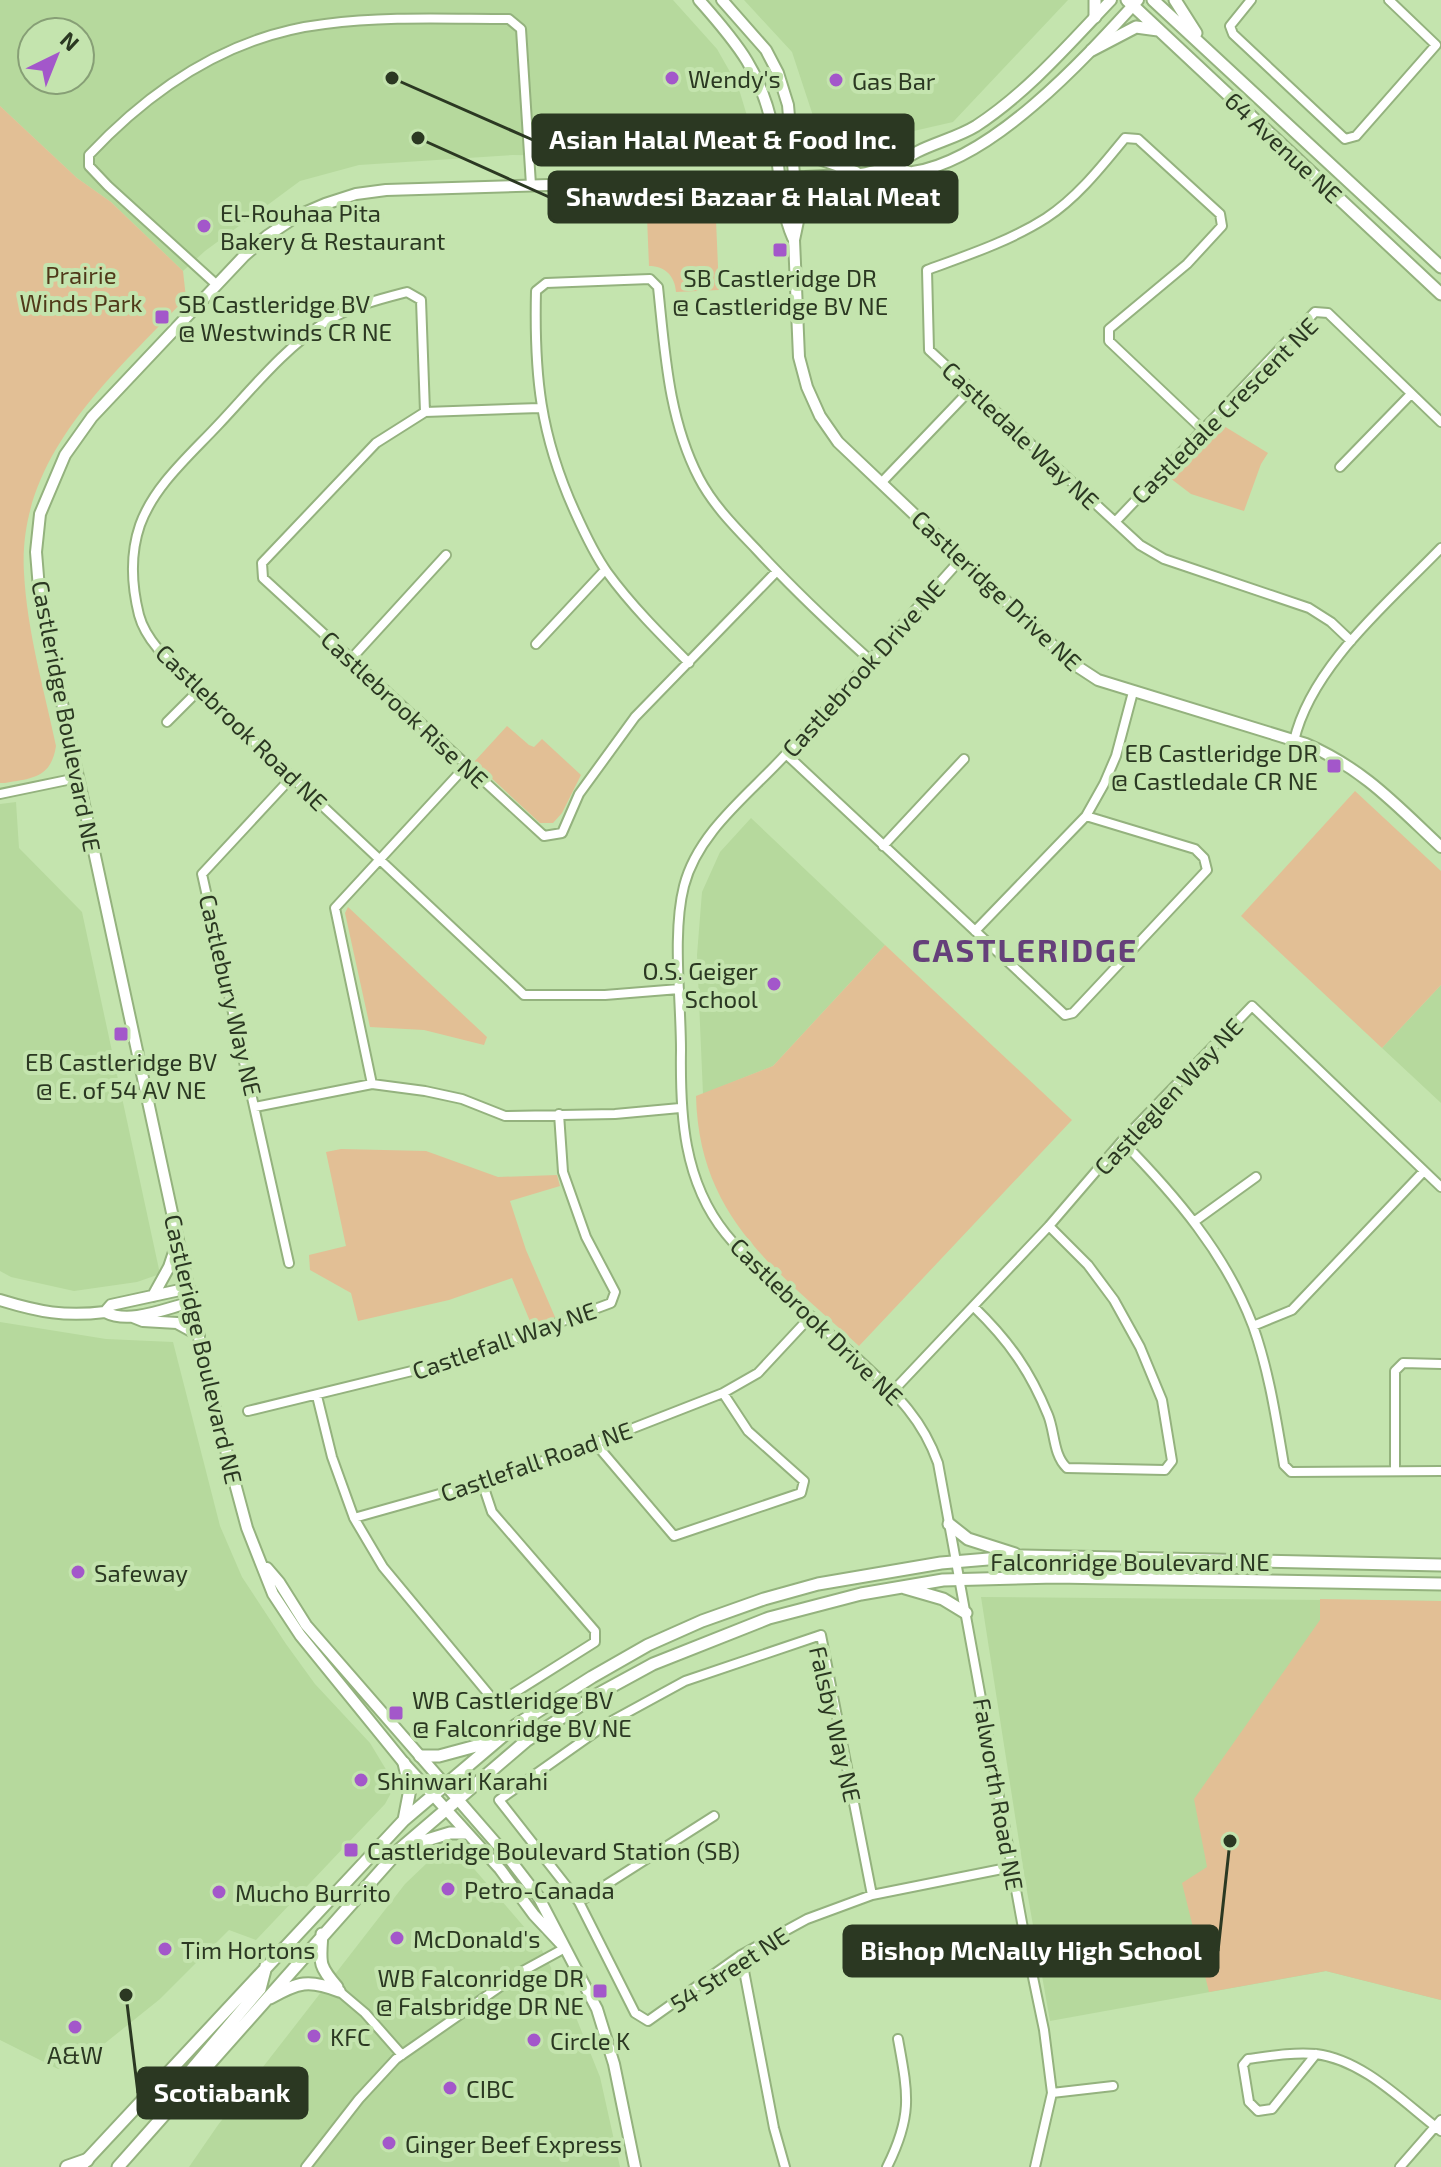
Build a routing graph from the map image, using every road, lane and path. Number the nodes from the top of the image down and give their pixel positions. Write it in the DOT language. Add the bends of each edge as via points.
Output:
graph roads {
  1 [pos="699,0"];
  2 [pos="722,0"];
  3 [pos="1095,0"];
  4 [pos="1111,0"];
  5 [pos="1153,0"];
  6 [pos="1175,0"];
  7 [pos="1251,0"];
  8 [pos="1389,0"];
  9 [pos="1133,2"];
  10 [pos="1095,17"];
  11 [pos="1159,30"];
  12 [pos="1205,47"];
  13 [pos="1092,50"];
  14 [pos="793,137"];
  15 [pos="895,168"];
  16 [pos="863,174"];
  17 [pos="795,177"];
  18 [pos="779,178"];
  19 [pos="531,185"];
  20 [pos="794,240"];
  21 [pos="1441,267"];
  22 [pos="217,285"];
  23 [pos="1441,294"];
  24 [pos="971,389"];
  25 [pos="1411,394"];
  26 [pos="540,408"];
  27 [pos="425,412"];
  28 [pos="1441,422"];
  29 [pos="1202,429"];
  30 [pos="1340,467"];
  31 [pos="882,482"];
  32 [pos="1115,522"];
  33 [pos="1441,548"];
  34 [pos="446,555"];
  35 [pos="961,559"];
  36 [pos="605,570"];
  37 [pos="777,571"];
  38 [pos="1351,641"];
  39 [pos="536,644"];
  40 [pos="351,659"];
  41 [pos="870,660"];
  42 [pos="689,663"];
  43 [pos="199,690"];
  44 [pos="1133,692"];
  45 [pos="167,722"];
  46 [pos="1294,741"];
  47 [pos="786,754"];
  48 [pos="964,759"];
  49 [pos="465,767"];
  50 [pos="292,777"];
  51 [pos="77,778"];
  52 [pos="0,794"];
  53 [pos="1086,816"];
  54 [pos="883,846"];
  55 [pos="1441,847"];
  56 [pos="380,860"];
  57 [pos="975,931"];
  58 [pos="679,989"];
  59 [pos="372,1084"];
  60 [pos="255,1107"];
  61 [pos="680,1108"];
  62 [pos="559,1114"];
  63 [pos="1122,1141"];
  64 [pos="1424,1171"];
  65 [pos="1256,1177"];
  66 [pos="1441,1187"];
  67 [pos="1195,1221"];
  68 [pos="1049,1226"];
  69 [pos="178,1238"];
  70 [pos="289,1263"];
  71 [pos="189,1288"];
  72 [pos="153,1296"];
  73 [pos="0,1300"];
  74 [pos="192,1302"];
  75 [pos="974,1307"];
  76 [pos="105,1312"];
  77 [pos="131,1316"];
  78 [pos="811,1316"];
  79 [pos="1253,1326"];
  80 [pos="199,1335"];
  81 [pos="1441,1364"];
  82 [pos="893,1391"];
  83 [pos="723,1393"];
  84 [pos="317,1396"];
  85 [pos="248,1411"];
  86 [pos="595,1443"];
  87 [pos="1395,1470"];
  88 [pos="1441,1471"];
  89 [pos="482,1482"];
  90 [pos="354,1518"];
  91 [pos="949,1524"];
  92 [pos="1023,1556"];
  93 [pos="956,1562"];
  94 [pos="263,1563"];
  95 [pos="1441,1565"];
  96 [pos="960,1579"];
  97 [pos="1425,1584"];
  98 [pos="1441,1584"];
  99 [pos="900,1587"];
  100 [pos="1441,1594"];
  101 [pos="966,1613"];
  102 [pos="495,1741"];
  103 [pos="420,1756"];
  104 [pos="404,1763"];
  105 [pos="445,1785"];
  106 [pos="432,1795"];
  107 [pos="457,1799"];
  108 [pos="444,1809"];
  109 [pos="714,1816"];
  110 [pos="404,1820"];
  111 [pos="465,1833"];
  112 [pos="400,1849"];
  113 [pos="1012,1867"];
  114 [pos="872,1895"];
  115 [pos="579,1902"];
  116 [pos="322,1934"];
  117 [pos="565,1948"];
  118 [pos="741,1955"];
  119 [pos="267,1964"];
  120 [pos="339,1991"];
  121 [pos="260,2004"];
  122 [pos="635,2013"];
  123 [pos="898,2039"];
  124 [pos="1316,2054"];
  125 [pos="402,2055"];
  126 [pos="1113,2086"];
  127 [pos="183,2093"];
  128 [pos="1052,2093"];
  129 [pos="1439,2126"];
  130 [pos="84,2163"];
  131 [pos="67,2167"];
  132 [pos="118,2167"];
  133 [pos="306,2167"];
  134 [pos="635,2167"];
  135 [pos="785,2167"];
  136 [pos="887,2167"];
  137 [pos="1035,2167"];
  138 [pos="1400,2167"];
  1 -- 18 [label="street, Castleridge Drive NE" via="751,64 773,132"];
  2 -- 14 [label="street, Castleridge Drive NE" via="766,50 778,73"];
  3 -- 10 [label="main road"];
  4 -- 10 [label="street, Castleridge Boulevard NE"];
  5 -- 12 [label="main road, 64 Avenue NE"];
  6 -- 12 [label="main road"];
  7 -- 8 [label="street" via="1230,26 1233,34 1349,140 1436,45"];
  9 -- 11 [label="main road, 64 Avenue NE"];
  9 -- 13 [label="street, Castleridge Boulevard NE"];
  10 -- 15 [label="street, Castleridge Boulevard NE" via="997,110 973,127 907,155"];
  11 -- 13 [label="main road" via="1136,27"];
  11 -- 23 [label="main road, 64 Avenue NE"];
  12 -- 21 [label="main road, 64 Avenue NE"];
  13 -- 15 [label="street, Castleridge Boulevard NE" via="1026,112 974,148 910,173"];
  14 -- 16 [label="street" via="819,159"];
  14 -- 17 [label="street, Castleridge Drive NE"];
  15 -- 16 [label="street, Castleridge Boulevard NE"];
  16 -- 17 [label="street, Castleridge Boulevard NE"];
  17 -- 18 [label="street, Castleridge Boulevard NE"];
  17 -- 20 [label="street, Castleridge Drive NE"];
  18 -- 19 [label="street, Castleridge Boulevard NE"];
  18 -- 20 [label="street, Castleridge Drive NE"];
  19 -- 22 [label="street, Castleridge Boulevard NE" via="356,194 297,216 267,236"];
  19 -- 22 [label="street" via="521,29 509,19 412,18 323,24 279,34 193,69 123,120 89,155 89,166 108,186"];
  20 -- 31 [label="street, Castleridge Drive NE" via="799,357 807,387 838,442"];
  22 -- 51 [label="street, Castleridge Boulevard NE" via="92,417 65,455 40,514 40,601"];
  24 -- 29 [label="street, Castledale Way NE" via="929,350 927,270 1048,217 1125,138 1138,139 1220,214 1222,226 1187,264 1109,329 1109,341"];
  24 -- 31 [label="street"];
  24 -- 32 [label="street, Castledale Way NE"];
  25 -- 28 [label="street, Castledale Crescent NE"];
  25 -- 29 [label="street, Castledale Crescent NE" via="1328,313 1315,312"];
  25 -- 30 [label="street"];
  26 -- 27 [label="street"];
  26 -- 36 [label="street" via="565,490"];
  26 -- 37 [label="street" via="536,291 546,283 650,279 658,287 668,388 698,477 719,510"];
  27 -- 40 [label="street, Castlebrook Rise NE" via="376,443 262,563 263,578"];
  27 -- 43 [label="street, Castlebrook Road NE" via="421,300 407,292 364,304 307,335 166,481 140,525 133,580 140,618 157,647"];
  29 -- 32 [label="street, Castledale Crescent NE"];
  31 -- 35 [label="street, Castleridge Drive NE"];
  32 -- 38 [label="street, Castledale Way NE" via="1164,559 1309,608"];
  33 -- 38 [label="street"];
  34 -- 40 [label="street"];
  35 -- 41 [label="street, Castlebrook Drive NE"];
  35 -- 44 [label="street, Castleridge Drive NE" via="1069,661 1098,680"];
  36 -- 39 [label="street"];
  36 -- 42 [label="street"];
  37 -- 41 [label="street"];
  37 -- 42 [label="street, Castlebrook Rise NE"];
  38 -- 46 [label="street" via="1310,700"];
  40 -- 49 [label="street, Castlebrook Rise NE"];
  41 -- 47 [label="street, Castlebrook Drive NE"];
  42 -- 49 [label="street, Castlebrook Rise NE" via="635,717 602,760 562,833 544,836"];
  43 -- 45 [label="street"];
  43 -- 50 [label="street, Castlebrook Road NE"];
  44 -- 46 [label="street, Castleridge Drive NE"];
  44 -- 53 [label="street" via="1116,756"];
  46 -- 55 [label="street, Castleridge Drive NE" via="1338,758 1363,775"];
  47 -- 54 [label="street"];
  47 -- 58 [label="street, Castlebrook Drive NE" via="708,837 695,860 684,886 679,926"];
  48 -- 54 [label="street"];
  49 -- 56 [label="street"];
  50 -- 56 [label="street, Castlebrook Road NE"];
  50 -- 60 [label="street, Castlebury Way NE" via="202,874"];
  51 -- 52 [label="street"];
  51 -- 69 [label="street, Castleridge Boulevard NE"];
  53 -- 57 [label="street"];
  53 -- 57 [label="street" via="1195,849 1207,870 1073,1013 1065,1015"];
  54 -- 57 [label="street"];
  56 -- 58 [label="street, Castlebrook Road NE" via="524,995"];
  56 -- 59 [label="street" via="335,908"];
  58 -- 61 [label="street, Castlebrook Drive NE"];
  59 -- 60 [label="street, Castlebury Way NE"];
  59 -- 62 [label="street, Castlebury Way NE" via="450,1096 505,1116"];
  60 -- 70 [label="street"];
  61 -- 62 [label="street, Castlebury Way NE"];
  61 -- 78 [label="street, Castlebrook Drive NE" via="697,1187 725,1232"];
  62 -- 84 [label="street, Castlefall Way NE" via="563,1172 586,1237 615,1292 611,1303 461,1359"];
  63 -- 64 [label="street, Castleglen Way NE" via="1252,1006"];
  63 -- 67 [label="street"];
  63 -- 68 [label="street, Castleglen Way NE"];
  64 -- 66 [label="street"];
  64 -- 79 [label="street" via="1292,1310"];
  65 -- 67 [label="street"];
  67 -- 79 [label="street"];
  68 -- 75 [label="street, Castleglen Way NE"];
  68 -- 75 [label="street" via="1097,1276 1140,1347 1162,1400 1172,1461 1165,1470 1067,1468 1030,1374 1002,1334"];
  69 -- 71 [label="street, Castleridge Boulevard NE"];
  69 -- 72 [label="street"];
  71 -- 72 [label="street"];
  71 -- 74 [label="street, Castleridge Boulevard NE"];
  72 -- 76 [label="street" via="111,1305"];
  73 -- 76 [label="street" via="53,1314"];
  74 -- 77 [label="street"];
  74 -- 80 [label="street, Castleridge Boulevard NE"];
  75 -- 82 [label="street, Castleglen Way NE"];
  76 -- 77 [label="street" via="117,1318"];
  77 -- 80 [label="street" via="177,1323"];
  78 -- 82 [label="street, Castlebrook Drive NE"];
  78 -- 83 [label="street, Castlefall Road NE" via="758,1373"];
  79 -- 87 [label="street" via="1284,1465 1291,1472"];
  80 -- 94 [label="street, Castleridge Boulevard NE" via="236,1489"];
  81 -- 87 [label="street" via="1403,1363 1395,1371"];
  82 -- 91 [label="street, Castlebrook Drive NE" via="929,1437"];
  83 -- 86 [label="street, Castlefall Road NE"];
  83 -- 86 [label="street" via="748,1431 804,1481 801,1493 674,1536"];
  84 -- 85 [label="street, Castlefall Way NE"];
  84 -- 90 [label="street"];
  86 -- 89 [label="street, Castlefall Road NE"];
  87 -- 88 [label="street"];
  89 -- 90 [label="street, Castlefall Road NE"];
  89 -- 90 [label="street" via="492,1512 595,1631 595,1642 503,1700 491,1697 383,1567"];
  91 -- 92 [label="main road" via="968,1539"];
  91 -- 93 [label="street, Castlebrook Drive NE"];
  92 -- 93 [label="main road, Falconridge Boulevard NE"];
  92 -- 95 [label="main road, Falconridge Boulevard NE"];
  93 -- 96 [label="street, Falworth Road NE"];
  93 -- 102 [label="main road, Falconridge Boulevard NE" via="818,1584 702,1621 592,1677"];
  94 -- 103 [label="street, Castleridge Boulevard NE" via="306,1625"];
  94 -- 104 [label="street, Castleridge Boulevard NE" via="273,1594 300,1635"];
  96 -- 97 [label="main road, Falconridge Boulevard NE"];
  96 -- 99 [label="main road, Falconridge Boulevard NE"];
  96 -- 101 [label="street, Falworth Road NE"];
  97 -- 98 [label="main road, Falconridge Boulevard NE"];
  97 -- 100 [label="main road"];
  99 -- 101 [label="main road" via="943,1599"];
  99 -- 107 [label="main road, Falconridge Boulevard NE" via="769,1618 653,1664 526,1741"];
  101 -- 113 [label="street, Falworth Road NE"];
  102 -- 103 [label="main road"];
  102 -- 105 [label="main road, Falconridge Boulevard NE"];
  103 -- 105 [label="street, Castleridge Boulevard NE"];
  104 -- 106 [label="street, Castleridge Boulevard NE"];
  104 -- 110 [label="main road" via="410,1789"];
  105 -- 106 [label="main road, Falconridge Boulevard NE"];
  105 -- 107 [label="street, Castleridge Boulevard NE"];
  106 -- 108 [label="street, Castleridge Boulevard NE"];
  106 -- 110 [label="main road, Falconridge Boulevard NE"];
  107 -- 108 [label="main road, Falconridge Boulevard NE"];
  107 -- 117 [label="street, Castleridge Boulevard NE" via="538,1896"];
  108 -- 111 [label="street, Castleridge Boulevard NE"];
  108 -- 112 [label="main road, Falconridge Boulevard NE"];
  109 -- 115 [label="street"];
  110 -- 119 [label="main road, Falconridge Boulevard NE"];
  111 -- 112 [label="main road"];
  111 -- 117 [label="street, Castleridge Boulevard NE"];
  112 -- 116 [label="main road, Falconridge Boulevard NE"];
  113 -- 114 [label="street, 54 Street NE"];
  113 -- 128 [label="street, Falworth Road NE"];
  114 -- 115 [label="street, Falsby Way NE" via="821,1635 685,1681 608,1723 499,1800"];
  114 -- 118 [label="street, 54 Street NE" via="807,1919"];
  115 -- 122 [label="street, Falsby Way NE"];
  116 -- 120 [label="main road" via="322,1971"];
  116 -- 121 [label="main road, Falconridge Boulevard NE"];
  117 -- 125 [label="street" via="521,1972"];
  117 -- 134 [label="street, Castleridge Boulevard NE" via="600,2020"];
  118 -- 122 [label="street, 54 Street NE" via="648,2021"];
  118 -- 135 [label="street"];
  119 -- 127 [label="main road" via="260,1989 186,2076"];
  119 -- 130 [label="main road, Falconridge Boulevard NE"];
  120 -- 121 [label="main road" via="308,1981"];
  120 -- 125 [label="street"];
  121 -- 127 [label="main road, Falconridge Boulevard NE"];
  123 -- 136 [label="street" via="907,2112"];
  124 -- 124 [label="street" via="1248,2059 1243,2065 1249,2102 1258,2111 1272,2109"];
  124 -- 129 [label="street" via="1343,2060"];
  125 -- 133 [label="street" via="359,2099"];
  126 -- 128 [label="street"];
  127 -- 132 [label="main road, Falconridge Boulevard NE"];
  128 -- 137 [label="street, Falworth Road NE"];
  129 -- 138 [label="street"];
  130 -- 131 [label="main road"];
}
